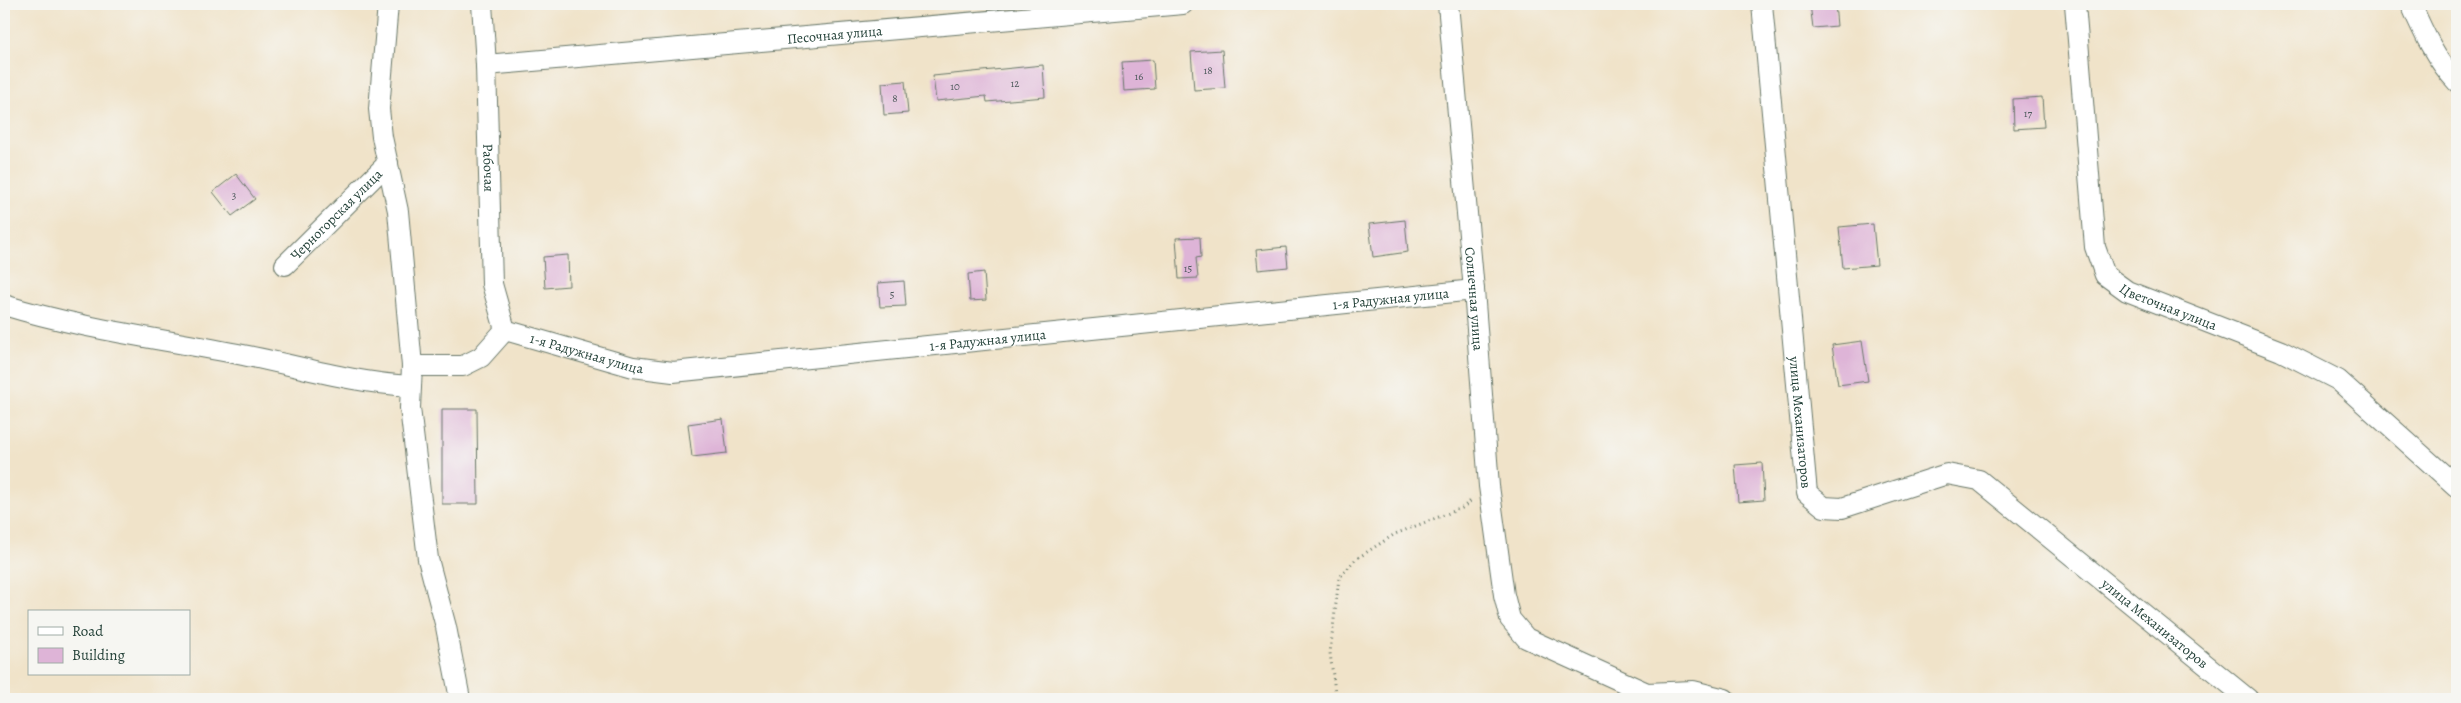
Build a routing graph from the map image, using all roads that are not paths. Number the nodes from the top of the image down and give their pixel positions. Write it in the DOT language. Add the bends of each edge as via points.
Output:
graph roads {
  1 [pos="388,4"];
  2 [pos="482,4"];
  3 [pos="1183,4"];
  4 [pos="1448,4"];
  5 [pos="1762,4"];
  6 [pos="2076,4"];
  7 [pos="2411,4"];
  8 [pos="486,65"];
  9 [pos="2457,82"];
  10 [pos="388,163"];
  11 [pos="285,265"];
  12 [pos="1474,290"];
  13 [pos="4,305"];
  14 [pos="505,330"];
  15 [pos="412,366"];
  16 [pos="411,386"];
  17 [pos="2457,487"];
  18 [pos="460,699"];
  19 [pos="1725,699"];
  20 [pos="2248,699"];
  1 -- 10 [label="street" via="378,109"];
  2 -- 8 [label="street, Рабочая"];
  3 -- 8 [label="street, Песочная улица"];
  4 -- 12 [label="street, Солнечная улица"];
  5 -- 20 [label="street, улица Механизаторов" via="1807,493 1824,507 1842,508 1948,474 1979,480"];
  6 -- 17 [label="street, Цветочная улица" via="2095,247 2105,275 2127,291 2281,351 2338,380"];
  7 -- 9 [label="street" via="2441,62"];
  8 -- 14 [label="street, Рабочая" via="492,284"];
  10 -- 11 [label="street, Черногорская улица"];
  10 -- 15 [label="street" via="398,211"];
  12 -- 14 [label="street, 1-я Радужная улица" via="673,372 633,367"];
  12 -- 19 [label="street, Солнечная улица" via="1489,486 1510,619 1526,638 1647,693 1693,691"];
  13 -- 16 [label="street" via="317,373 378,384"];
  14 -- 15 [label="street" via="481,357 463,366"];
  15 -- 16 [label="street"];
  16 -- 18 [label="street" via="410,408 428,559"];
}
